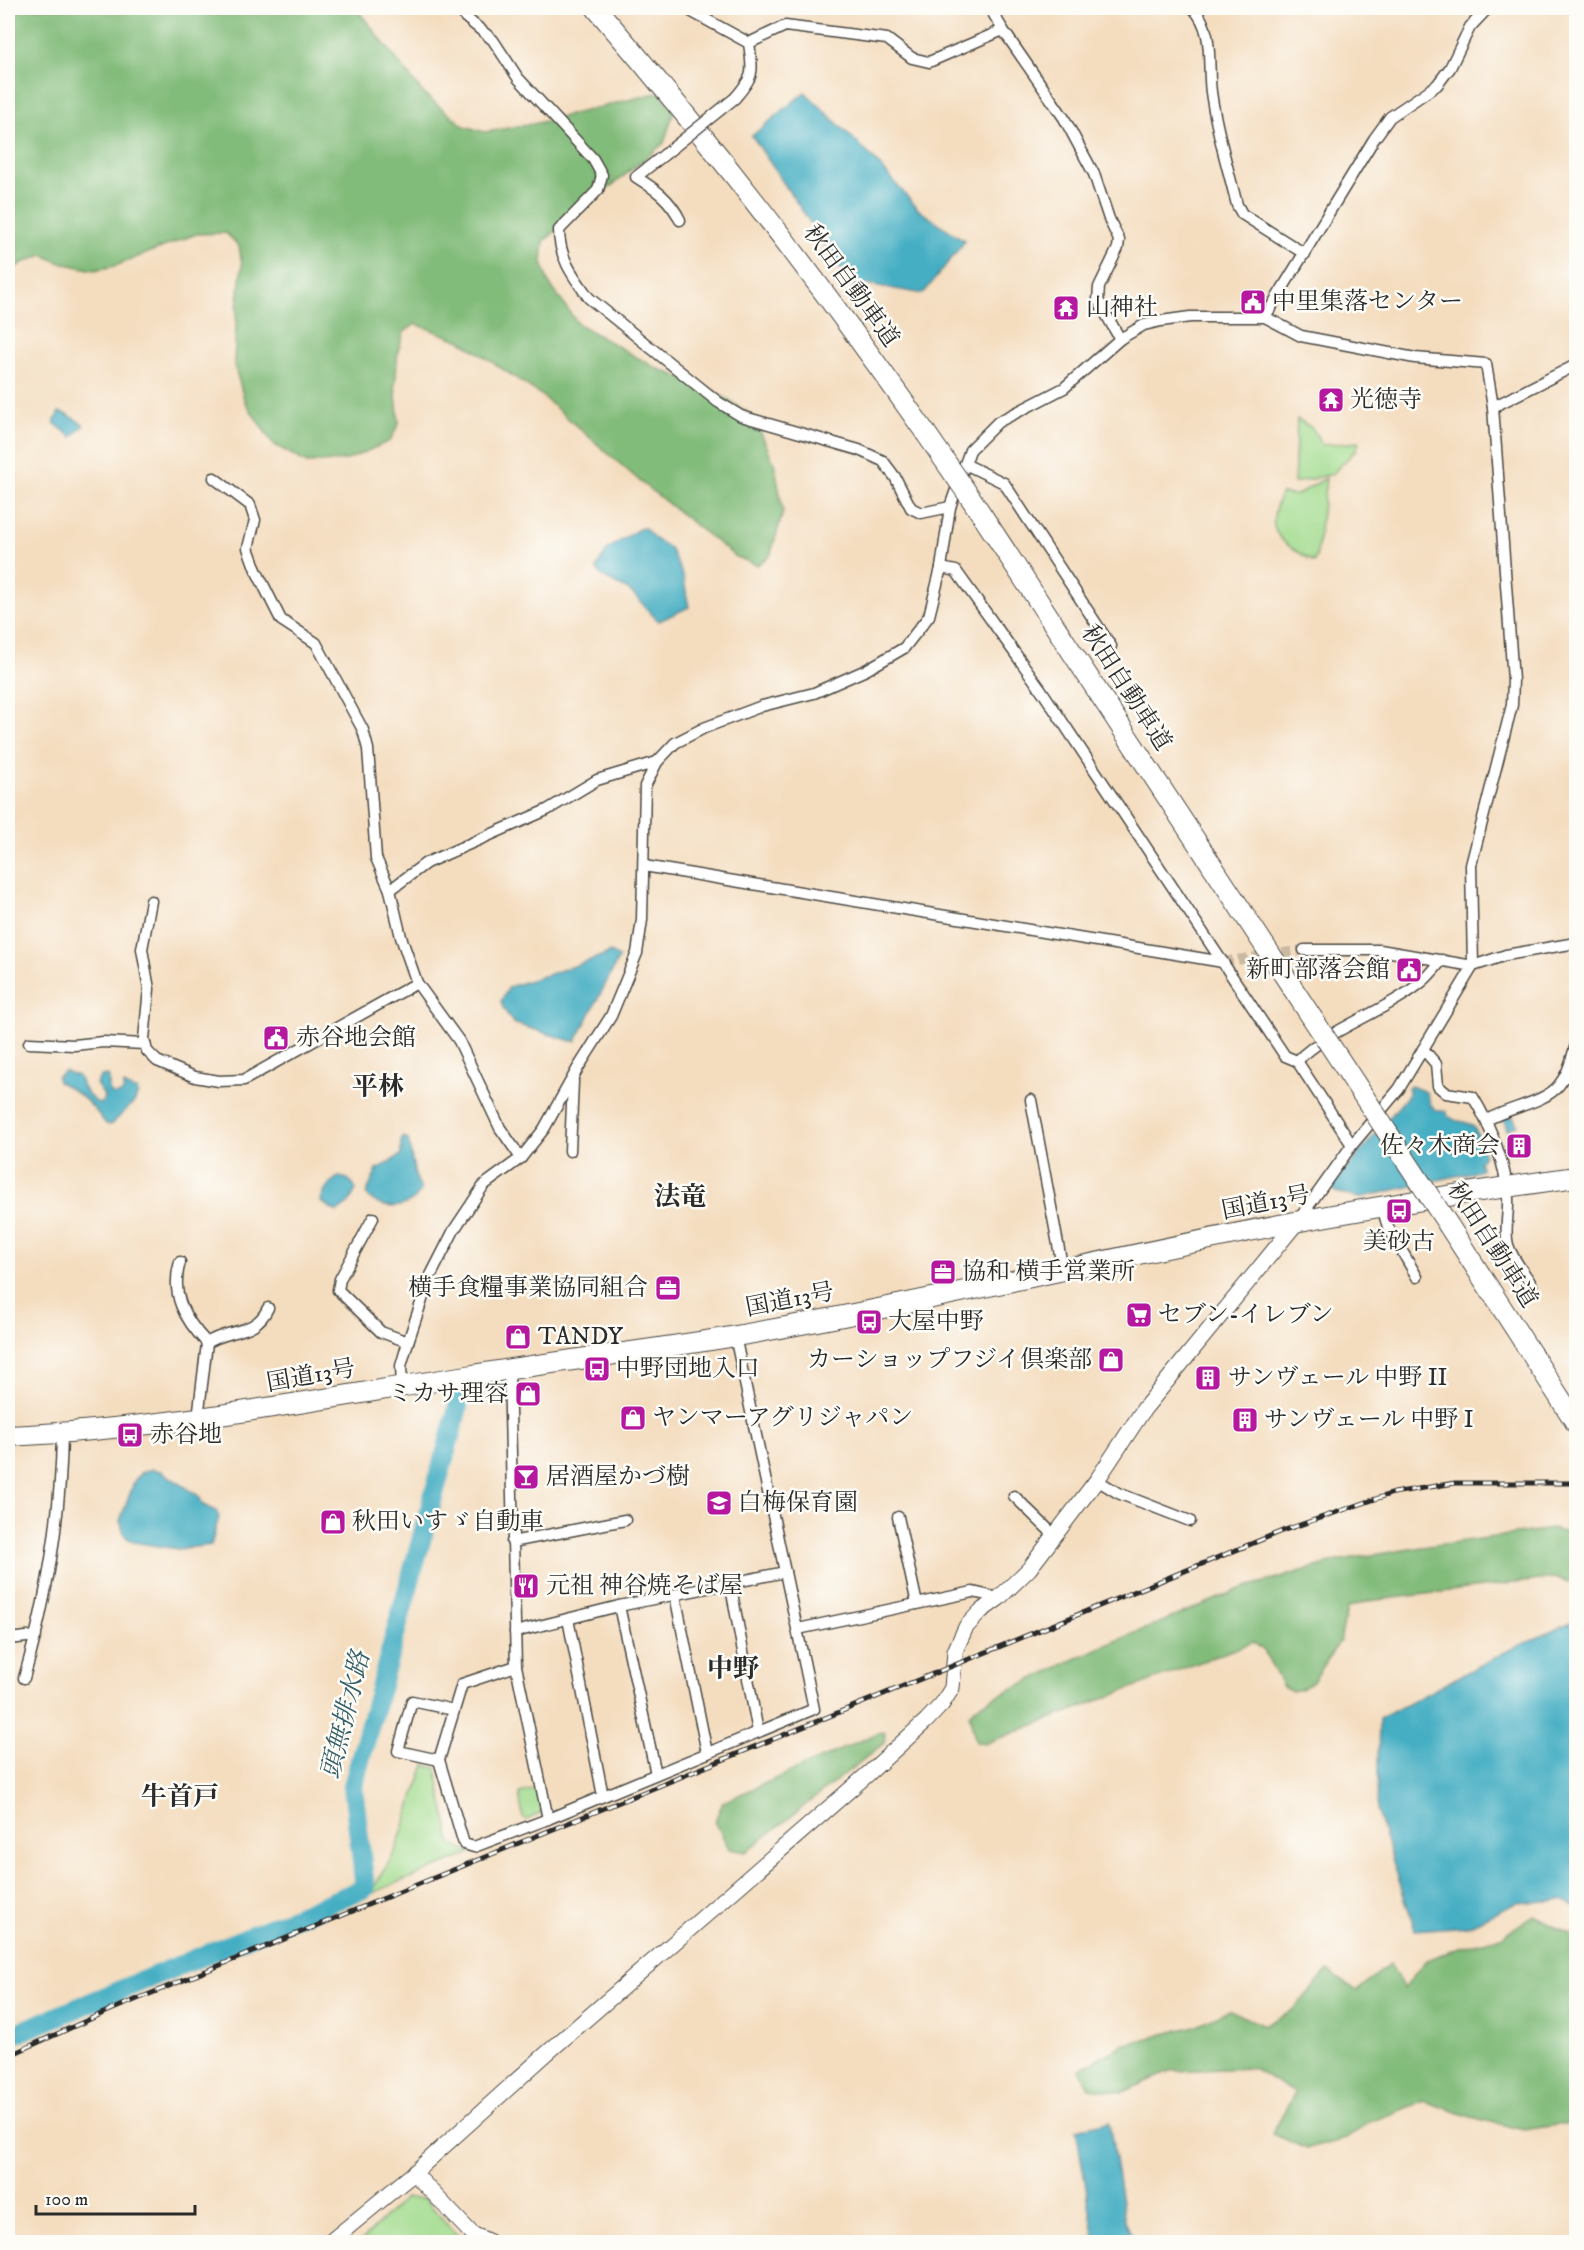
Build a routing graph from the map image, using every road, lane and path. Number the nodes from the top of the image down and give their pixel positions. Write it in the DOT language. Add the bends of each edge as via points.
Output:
graph roads {
  1 [pos="473,8"];
  2 [pos="596,8"];
  3 [pos="685,8"];
  4 [pos="990,8"];
  5 [pos="1193,8"];
  6 [pos="1488,8"];
  7 [pos="1003,30"];
  8 [pos="749,43"];
  9 [pos="680,220"];
  10 [pos="1305,254"];
  11 [pos="1266,317"];
  12 [pos="1120,339"];
  13 [pos="1576,365"];
  14 [pos="1493,407"];
  15 [pos="965,464"];
  16 [pos="214,478"];
  17 [pos="950,507"];
  18 [pos="941,568"];
  19 [pos="1111,646"];
  20 [pos="657,762"];
  21 [pos="644,866"];
  22 [pos="390,890"];
  23 [pos="151,901"];
  24 [pos="1576,942"];
  25 [pos="1304,950"];
  26 [pos="1442,960"];
  27 [pos="1223,962"];
  28 [pos="1473,966"];
  29 [pos="417,982"];
  30 [pos="29,1043"];
  31 [pos="145,1044"];
  32 [pos="1576,1045"];
  33 [pos="1423,1049"];
  34 [pos="1297,1061"];
  35 [pos="573,1077"];
  36 [pos="1031,1100"];
  37 [pos="1487,1120"];
  38 [pos="1352,1145"];
  39 [pos="570,1151"];
  40 [pos="521,1158"];
  41 [pos="1576,1177"];
  42 [pos="1506,1187"];
  43 [pos="1382,1207"];
  44 [pos="373,1218"];
  45 [pos="1297,1222"];
  46 [pos="180,1262"];
  47 [pos="1063,1271"];
  48 [pos="1417,1277"];
  49 [pos="1532,1285"];
  50 [pos="268,1308"];
  51 [pos="735,1336"];
  52 [pos="408,1342"];
  53 [pos="207,1343"];
  54 [pos="509,1369"];
  55 [pos="402,1386"];
  56 [pos="198,1418"];
  57 [pos="1576,1423"];
  58 [pos="62,1433"];
  59 [pos="8,1436"];
  60 [pos="1097,1480"];
  61 [pos="1014,1496"];
  62 [pos="898,1517"];
  63 [pos="625,1520"];
  64 [pos="1190,1521"];
  65 [pos="1055,1536"];
  66 [pos="512,1542"];
  67 [pos="785,1572"];
  68 [pos="730,1582"];
  69 [pos="675,1595"];
  70 [pos="999,1598"];
  71 [pos="917,1604"];
  72 [pos="619,1606"];
  73 [pos="568,1619"];
  74 [pos="798,1629"];
  75 [pos="515,1632"];
  76 [pos="36,1636"];
  77 [pos="8,1639"];
  78 [pos="516,1666"];
  79 [pos="24,1678"];
  80 [pos="454,1710"];
  81 [pos="758,1732"];
  82 [pos="707,1753"];
  83 [pos="439,1760"];
  84 [pos="656,1774"];
  85 [pos="603,1796"];
  86 [pos="549,1819"];
  87 [pos="414,2173"];
  88 [pos="330,2242"];
  89 [pos="490,2242"];
  1 -- 17 [label="street" via="465,17 493,40 518,78 593,159 602,175 598,190 559,230 559,248 589,298 718,402 741,416 883,461 911,508 921,513"];
  2 -- 57 [label="highway, 秋田自動車道, bridge" via="722,158 926,432"];
  3 -- 8 [label="street"];
  4 -- 7 [label="street"];
  5 -- 10 [label="street" via="1203,18 1206,30 1211,92 1237,205 1242,214"];
  6 -- 10 [label="street" via="1470,27 1437,85 1390,117"];
  7 -- 8 [label="street" via="929,62 912,58 887,39 785,26"];
  7 -- 12 [label="street" via="1064,118 1094,174 1119,240 1099,287 1098,300"];
  8 -- 9 [label="street, bridge" via="749,82 735,98 636,177 663,195"];
  10 -- 11 [label="street"];
  11 -- 12 [label="street" via="1161,321 1144,325"];
  11 -- 14 [label="street" via="1301,336 1415,358 1486,364"];
  12 -- 15 [label="street" via="1064,387 998,422 970,450"];
  13 -- 14 [label="street"];
  14 -- 28 [label="street" via="1513,680 1512,705 1471,865"];
  15 -- 17 [label="street"];
  15 -- 19 [label="street" via="1004,483"];
  16 -- 22 [label="street" via="250,505 255,520 248,548 281,620 316,643 363,730 368,749 376,858"];
  17 -- 18 [label="street"];
  18 -- 20 [label="street" via="929,616 904,648 814,693 762,706 704,728 675,743"];
  18 -- 27 [label="street" via="956,572 1042,691"];
  20 -- 21 [label="street" via="645,786"];
  20 -- 22 [label="street" via="597,780 547,810 426,863"];
  21 -- 27 [label="street"];
  21 -- 35 [label="street" via="637,953 612,1016"];
  22 -- 29 [label="street"];
  23 -- 31 [label="street" via="142,949 148,989"];
  24 -- 28 [label="street" via="1506,955"];
  25 -- 26 [label="street" via="1380,950"];
  26 -- 28 [label="street"];
  26 -- 34 [label="street" via="1423,981 1343,1028"];
  27 -- 34 [label="street" via="1285,1056"];
  28 -- 33 [label="street"];
  29 -- 31 [label="street" via="244,1080 195,1077 157,1061"];
  29 -- 40 [label="street" via="459,1041 500,1128"];
  30 -- 31 [label="street"];
  32 -- 37 [label="street" via="1569,1068 1548,1095"];
  33 -- 37 [label="street" via="1436,1064 1438,1086 1446,1093 1473,1097"];
  33 -- 38 [label="street" via="1399,1089"];
  34 -- 38 [label="street"];
  35 -- 39 [label="street"];
  35 -- 40 [label="street" via="544,1129"];
  36 -- 47 [label="street"];
  37 -- 42 [label="street"];
  38 -- 45 [label="street"];
  40 -- 52 [label="street" via="484,1185 454,1230 429,1279"];
  41 -- 42 [label="highway, 国道13号"];
  42 -- 43 [label="highway, 国道13号"];
  42 -- 49 [label="street" via="1507,1243"];
  43 -- 45 [label="highway, 国道13号"];
  43 -- 48 [label="street" via="1388,1227"];
  44 -- 52 [label="street" via="340,1279 338,1290 381,1332"];
  45 -- 47 [label="highway, 国道13号"];
  45 -- 60 [label="street" via="1144,1409"];
  46 -- 53 [label="street" via="178,1299 189,1324"];
  47 -- 51 [label="highway, 国道13号"];
  50 -- 53 [label="street" via="263,1319 253,1326 217,1336"];
  51 -- 54 [label="highway, 国道13号"];
  51 -- 67 [label="street"];
  52 -- 55 [label="street" via="401,1366"];
  53 -- 56 [label="street"];
  54 -- 55 [label="highway, 国道13号"];
  54 -- 66 [label="street"];
  55 -- 56 [label="highway, 国道13号"];
  56 -- 58 [label="highway, 国道13号"];
  58 -- 59 [label="highway, 国道13号"];
  58 -- 76 [label="street" via="61,1483"];
  60 -- 64 [label="street" via="1118,1493"];
  60 -- 65 [label="street"];
  61 -- 65 [label="street"];
  62 -- 71 [label="street"];
  63 -- 66 [label="street"];
  65 -- 70 [label="street"];
  66 -- 75 [label="street"];
  67 -- 68 [label="street"];
  67 -- 74 [label="street"];
  68 -- 69 [label="street"];
  68 -- 81 [label="street"];
  69 -- 72 [label="street"];
  69 -- 82 [label="street"];
  70 -- 71 [label="street" via="973,1592"];
  70 -- 87 [label="street" via="981,1611 959,1638 951,1688 927,1720"];
  71 -- 74 [label="street"];
  72 -- 73 [label="street"];
  72 -- 84 [label="street"];
  73 -- 75 [label="street"];
  73 -- 85 [label="street"];
  74 -- 81 [label="street" via="814,1709"];
  75 -- 78 [label="street"];
  76 -- 77 [label="street"];
  76 -- 79 [label="street"];
  78 -- 80 [label="street" via="462,1683"];
  78 -- 86 [label="street"];
  80 -- 83 [label="street"];
  80 -- 83 [label="street" via="412,1701 398,1751"];
  81 -- 82 [label="street"];
  82 -- 84 [label="street"];
  83 -- 86 [label="street" via="464,1844 474,1847"];
  84 -- 85 [label="street"];
  85 -- 86 [label="street"];
  87 -- 88 [label="street"];
  87 -- 89 [label="street" via="472,2234"];
}
